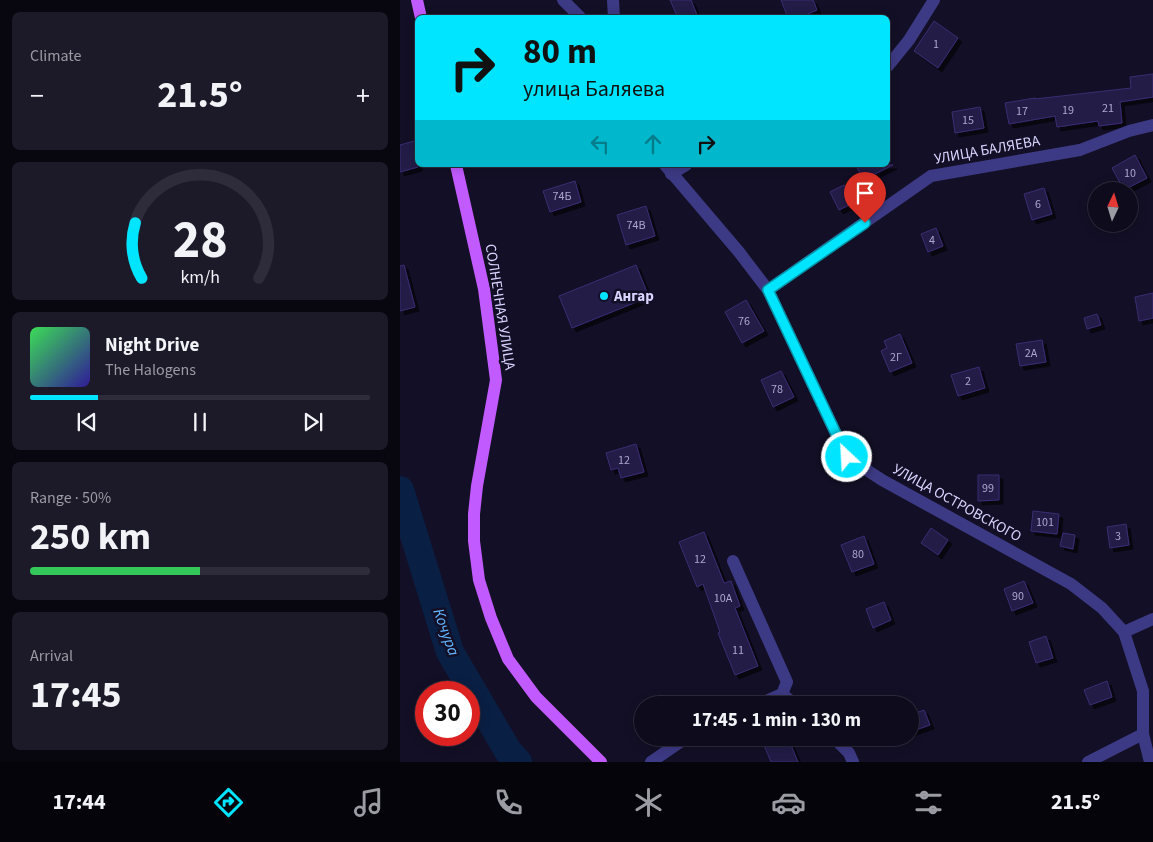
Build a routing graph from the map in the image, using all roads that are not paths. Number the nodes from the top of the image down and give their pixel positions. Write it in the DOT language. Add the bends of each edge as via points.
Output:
graph roads {
  1 [pos="418,0"];
  2 [pos="562,0"];
  3 [pos="613,0"];
  4 [pos="934,0"];
  5 [pos="421,15"];
  6 [pos="578,15"];
  7 [pos="614,15"];
  8 [pos="890,64"];
  9 [pos="1153,125"];
  10 [pos="456,167"];
  11 [pos="668,169"];
  12 [pos="768,290"];
  13 [pos="733,561"];
  14 [pos="1153,619"];
  15 [pos="1124,632"];
  16 [pos="782,694"];
  17 [pos="777,696"];
  18 [pos="785,696"];
  19 [pos="1142,734"];
  20 [pos="674,746"];
  21 [pos="843,746"];
  22 [pos="601,762"];
  23 [pos="650,762"];
  24 [pos="853,762"];
  25 [pos="1088,762"];
  26 [pos="1150,762"];
  1 -- 5 [label="main road"];
  2 -- 6 [label="street"];
  3 -- 7 [label="street"];
  4 -- 8 [label="street"];
  9 -- 12 [label="street, УЛИЦА БАЛЯЕВА" via="1080,150 931,176"];
  10 -- 22 [label="main road, СОЛНЕЧНАЯ УЛИЦА" via="484,289 496,380 474,514 479,580 508,659 536,698"];
  11 -- 12 [label="street, УЛИЦА ОСТРОВСКОГО"];
  12 -- 15 [label="street, УЛИЦА ОСТРОВСКОГО" via="847,457 882,480 1071,584 1102,608"];
  13 -- 16 [label="street" via="787,682"];
  14 -- 15 [label="street"];
  15 -- 19 [label="street, УЛИЦА ОСТРОВСКОГО" via="1143,691"];
  16 -- 17 [label="street"];
  16 -- 18 [label="street"];
  19 -- 25 [label="street"];
  19 -- 26 [label="street, УЛИЦА ОСТРОВСКОГО"];
  20 -- 23 [label="street"];
  21 -- 24 [label="street"];
}
